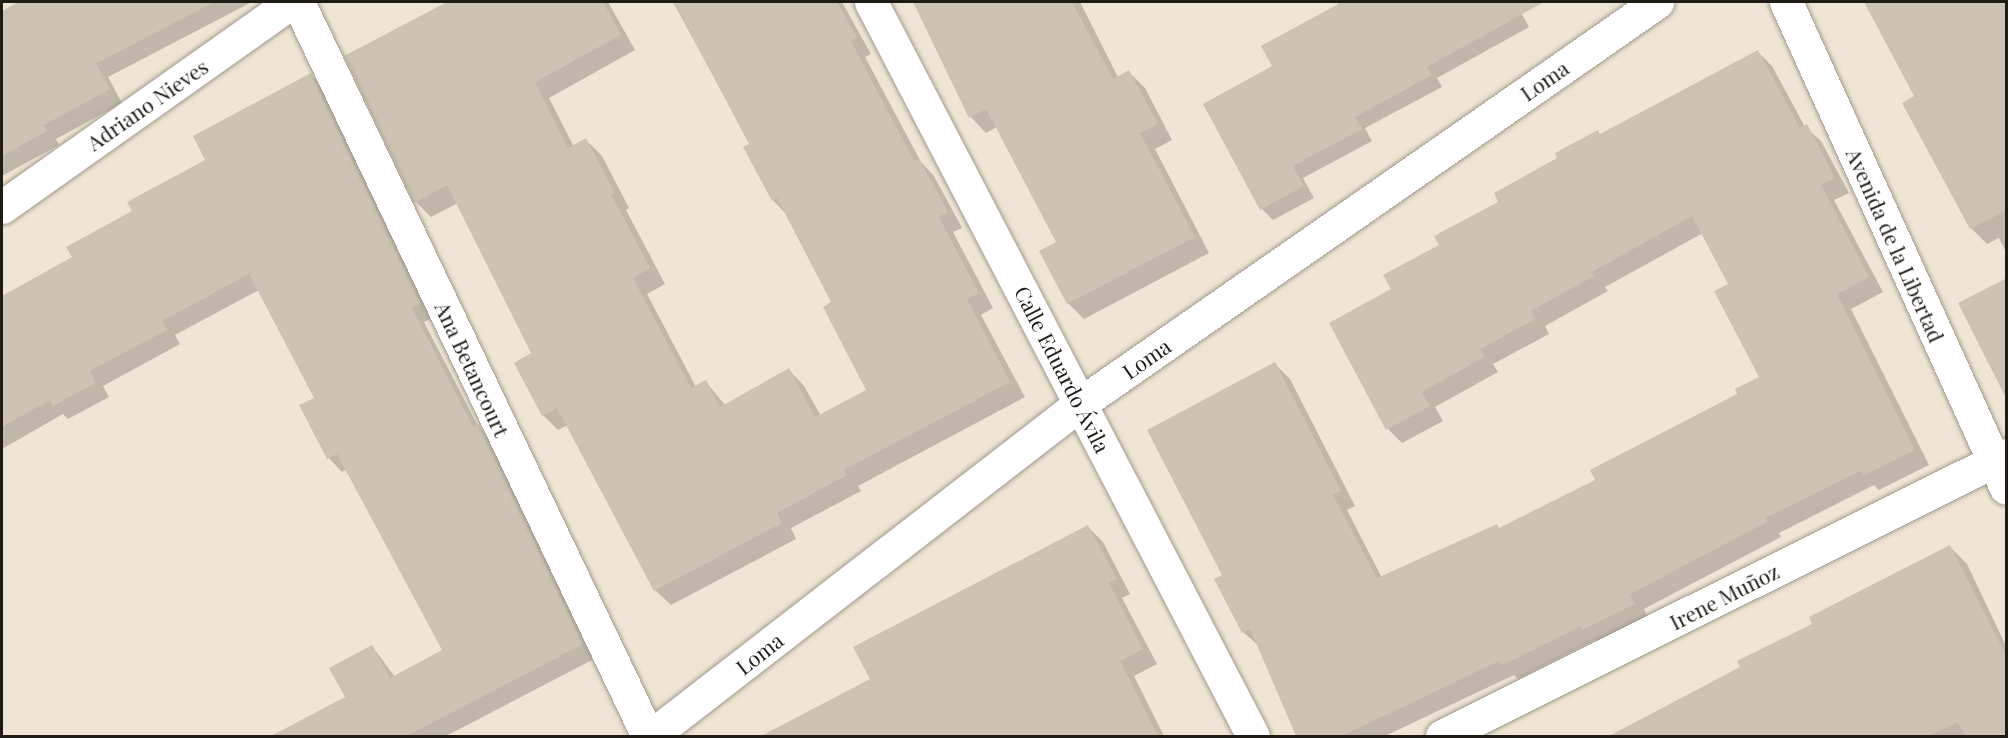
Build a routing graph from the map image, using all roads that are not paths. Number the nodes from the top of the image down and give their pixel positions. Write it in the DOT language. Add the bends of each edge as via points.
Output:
graph roads {
  1 [pos="292,2"];
  2 [pos="298,2"];
  3 [pos="872,2"];
  4 [pos="1657,2"];
  5 [pos="1786,2"];
  6 [pos="2,207"];
  7 [pos="1081,403"];
  8 [pos="2002,468"];
  9 [pos="649,736"];
  10 [pos="1253,736"];
  11 [pos="1442,736"];
  1 -- 6 [label="street, Adriano Nieves"];
  2 -- 9 [label="street, Ana Betancourt"];
  3 -- 7 [label="street, Calle Eduardo Ávila"];
  4 -- 7 [label="street, Loma"];
  5 -- 8 [label="street, Avenida de la Libertad"];
  7 -- 9 [label="street, Loma"];
  7 -- 10 [label="street, Calle Eduardo Ávila"];
  8 -- 11 [label="street, Irene Muñoz"];
}
